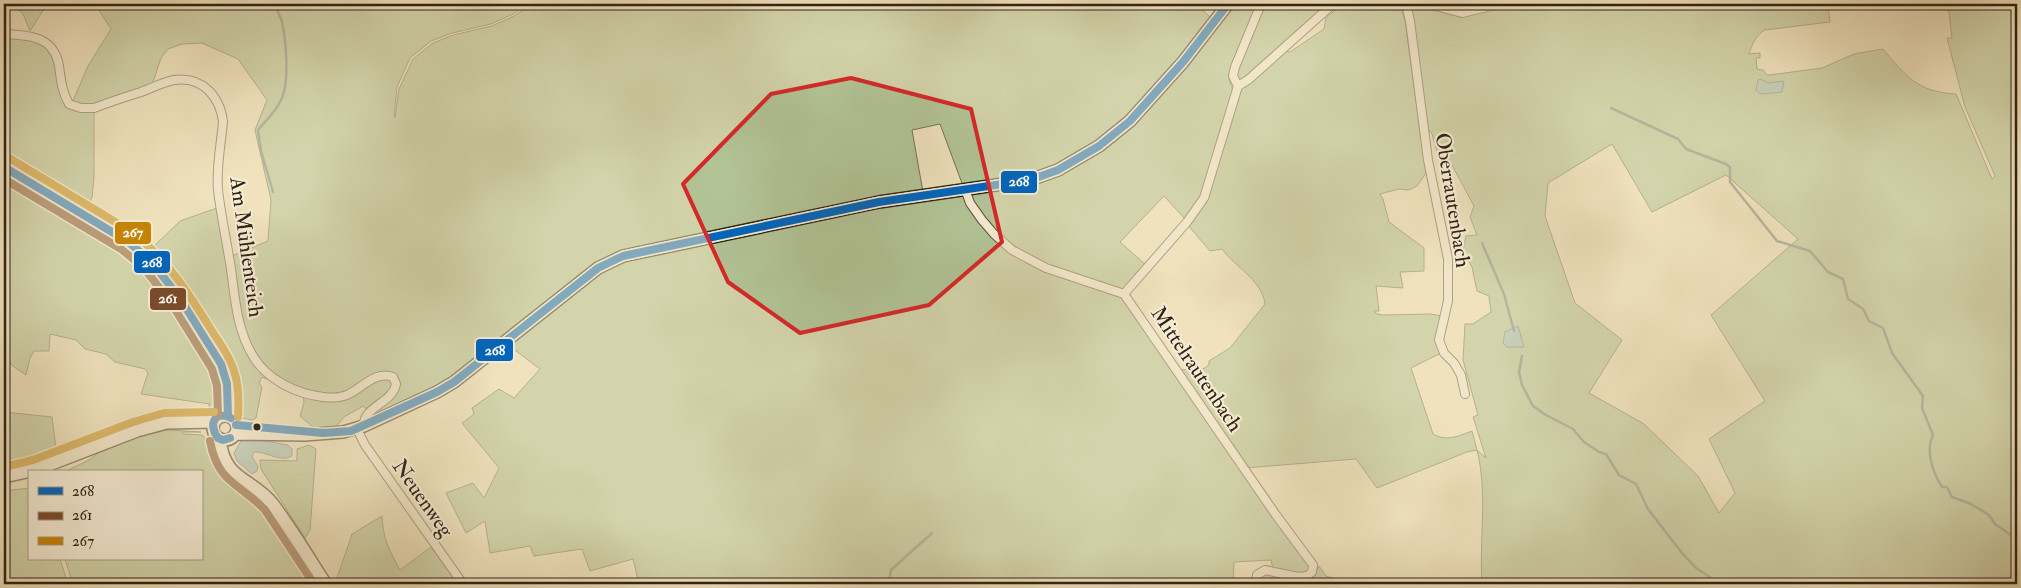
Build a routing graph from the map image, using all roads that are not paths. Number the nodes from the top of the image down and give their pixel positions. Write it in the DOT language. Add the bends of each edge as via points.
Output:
graph roads {
  1 [pos="1228,4"];
  2 [pos="1261,4"];
  3 [pos="1333,4"];
  4 [pos="1406,4"];
  5 [pos="1428,4"];
  6 [pos="1499,4"];
  7 [pos="4,34"];
  8 [pos="1238,86"];
  9 [pos="4,167"];
  10 [pos="965,189"];
  11 [pos="1124,294"];
  12 [pos="1465,394"];
  13 [pos="224,428"];
  14 [pos="361,428"];
  15 [pos="36,470"];
  16 [pos="28,472"];
  17 [pos="4,477"];
  18 [pos="326,584"];
  19 [pos="463,584"];
  20 [pos="1256,584"];
  1 -- 10 [label="main road" via="1149,102 1100,146 1058,170 1038,177"];
  2 -- 8 [label="street" via="1235,68 1233,76"];
  3 -- 8 [label="street"];
  4 -- 12 [label="street, Oberrautenbach" via="1428,160 1448,259 1448,301 1439,340 1444,353 1463,379"];
  5 -- 6 [label="street" via="1462,12"];
  7 -- 14 [label="street, Am Mühlenteich" via="31,35 47,44 57,56 64,96 69,104 81,108 94,108 173,80 189,80 207,88 222,112 218,189 243,337 254,358 273,377 304,393 324,398 340,397 380,376 392,377 396,384 394,392 368,414"];
  8 -- 11 [label="street" via="1204,198"];
  9 -- 13 [label="main road" via="113,232 161,272 183,301 221,366"];
  10 -- 11 [label="street, Mittelrautenbach" via="982,220 1012,250 1046,268"];
  10 -- 14 [label="main road" via="872,203 617,258 598,268 449,385"];
  11 -- 20 [label="street, Mittelrautenbach" via="1313,565 1312,572 1303,577 1265,570 1257,575"];
  13 -- 14 [label="main road" via="298,436"];
  13 -- 15 [label="main road" via="156,427 125,434"];
  13 -- 18 [label="main road" via="224,459 236,474 269,500"];
  14 -- 19 [label="street, Neuenweg" via="368,449"];
  16 -- 17 [label="main road"];
}
